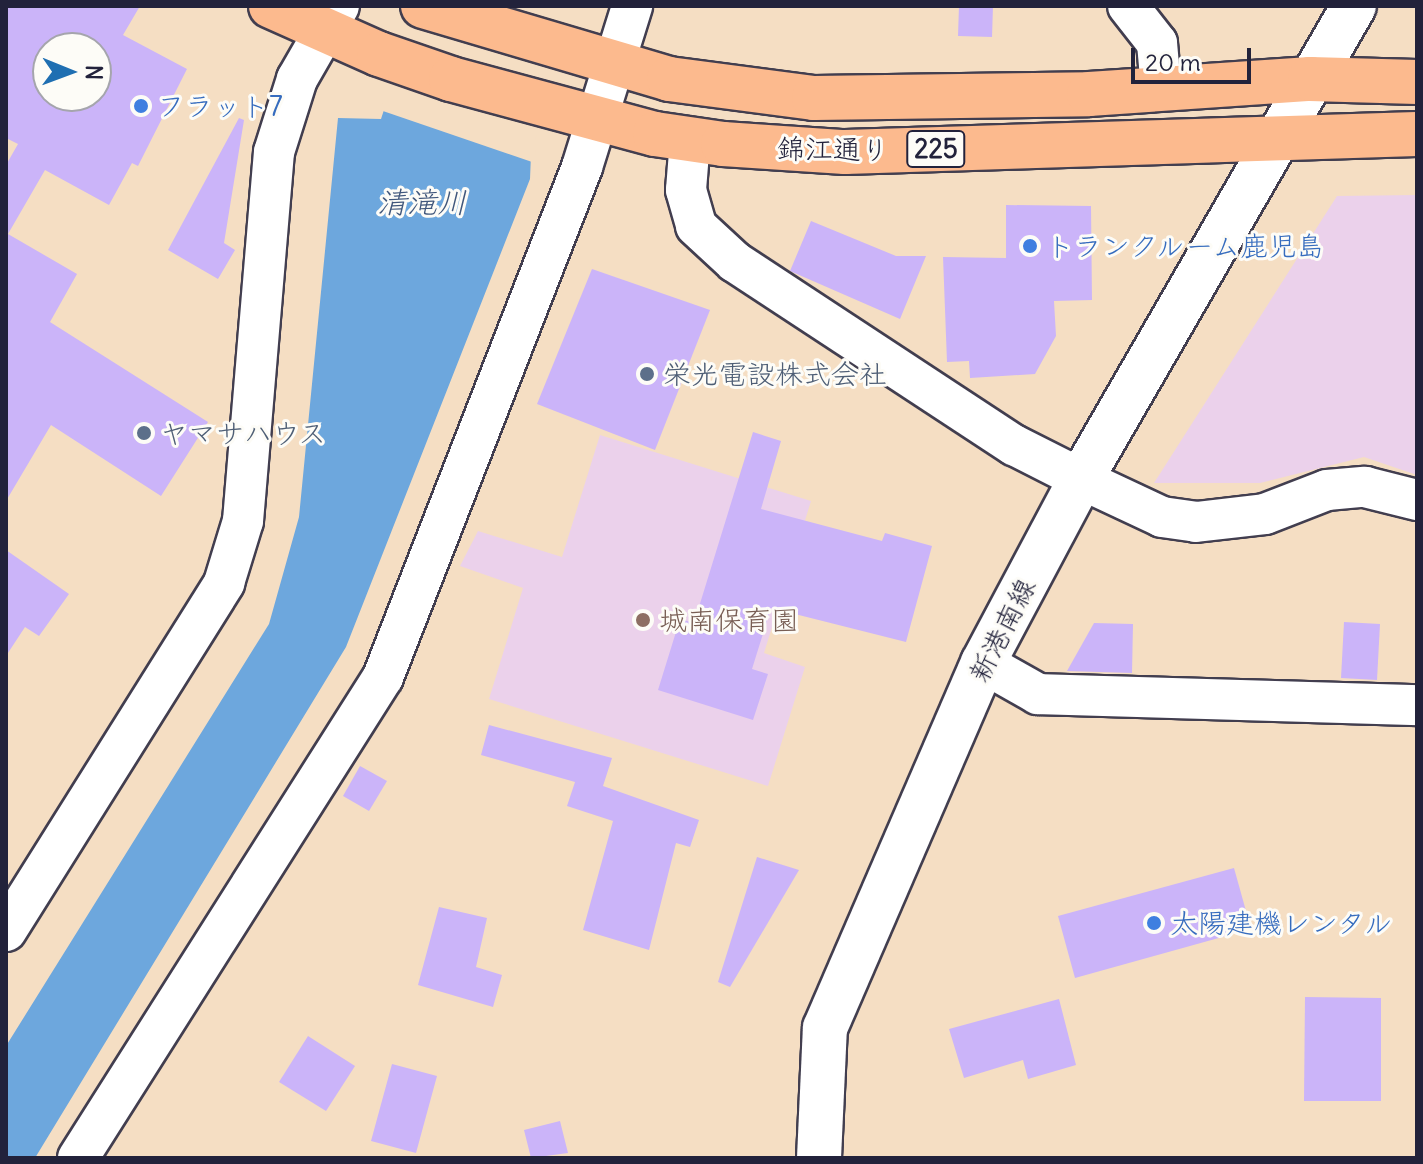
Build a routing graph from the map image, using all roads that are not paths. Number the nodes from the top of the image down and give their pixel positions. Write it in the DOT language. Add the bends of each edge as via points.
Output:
graph roads {
  1 [pos="271,6"];
  2 [pos="423,6"];
  3 [pos="632,6"];
  4 [pos="1128,6"];
  5 [pos="1354,6"];
  6 [pos="332,18"];
  7 [pos="604,59"];
  8 [pos="1310,79"];
  9 [pos="1417,82"];
  10 [pos="1161,89"];
  11 [pos="585,116"];
  12 [pos="1417,134"];
  13 [pos="1278,135"];
  14 [pos="690,140"];
  15 [pos="1081,479"];
  16 [pos="1417,500"];
  17 [pos="983,663"];
  18 [pos="1417,705"];
  19 [pos="6,931"];
  20 [pos="78,1158"];
  21 [pos="819,1158"];
  1 -- 6 [label="highway, 錦江通り / 225"];
  2 -- 7 [label="highway, 錦江通り / 225"];
  3 -- 7 [label="street"];
  4 -- 10 [label="street" via="1157,43"];
  5 -- 8 [label="street, 新港南線"];
  6 -- 11 [label="highway, 錦江通り / 225" via="379,54"];
  6 -- 19 [label="street" via="297,79 274,152 243,521 224,583"];
  7 -- 10 [label="highway, 錦江通り / 225" via="669,79 814,98"];
  7 -- 11 [label="street"];
  8 -- 9 [label="highway, 錦江通り / 225"];
  8 -- 10 [label="highway, 錦江通り / 225"];
  8 -- 13 [label="street, 新港南線"];
  11 -- 14 [label="highway, 錦江通り / 225"];
  11 -- 20 [label="street" via="383,677"];
  12 -- 13 [label="highway, 錦江通り / 225"];
  13 -- 14 [label="highway, 錦江通り / 225" via="845,152"];
  13 -- 15 [label="street, 新港南線"];
  14 -- 15 [label="street" via="686,190 696,226 735,262 1014,445"];
  15 -- 16 [label="street" via="1162,517 1196,522 1265,514 1327,490 1365,487"];
  15 -- 17 [label="street, 新港南線"];
  17 -- 18 [label="street" via="1038,694"];
  17 -- 21 [label="street, 新港南線" via="825,1028"];
}
